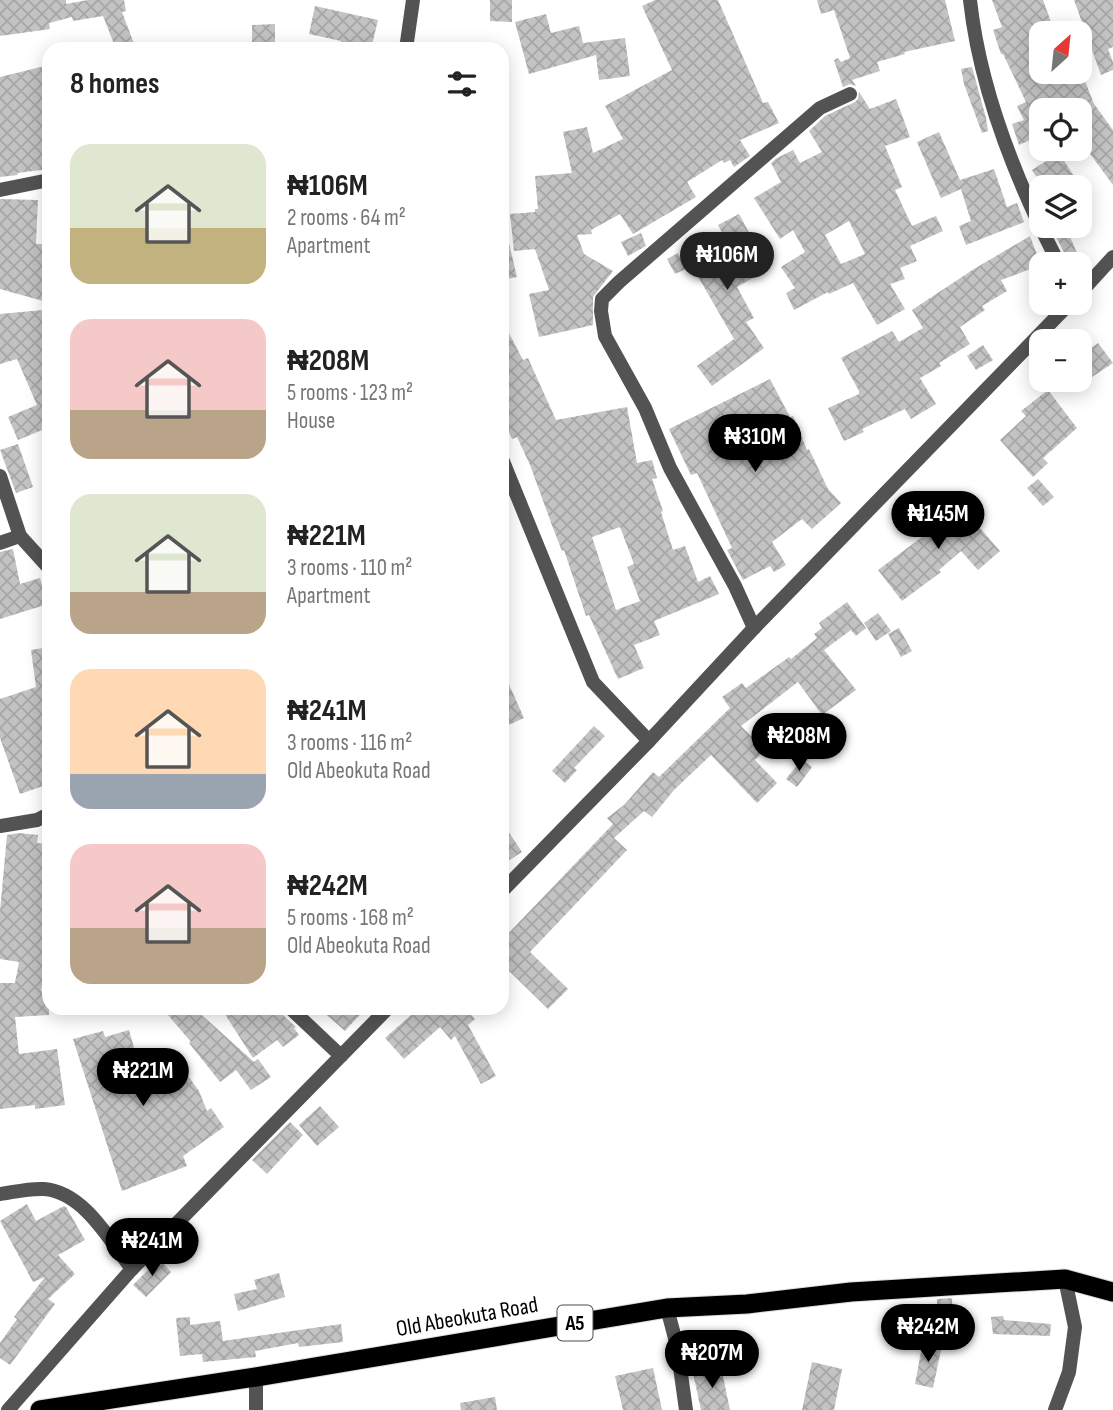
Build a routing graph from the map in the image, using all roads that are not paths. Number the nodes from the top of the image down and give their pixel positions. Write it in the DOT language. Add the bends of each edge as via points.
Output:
graph roads {
  1 [pos="413,0"];
  2 [pos="970,0"];
  3 [pos="407,42"];
  4 [pos="850,94"];
  5 [pos="42,181"];
  6 [pos="0,190"];
  7 [pos="1053,252"];
  8 [pos="1113,257"];
  9 [pos="1092,280"];
  10 [pos="1058,315"];
  11 [pos="0,476"];
  12 [pos="509,476"];
  13 [pos="20,536"];
  14 [pos="0,543"];
  15 [pos="42,560"];
  16 [pos="754,628"];
  17 [pos="649,741"];
  18 [pos="42,818"];
  19 [pos="0,827"];
  20 [pos="509,884"];
  21 [pos="297,1015"];
  22 [pos="381,1015"];
  23 [pos="341,1056"];
  24 [pos="0,1194"];
  25 [pos="132,1269"];
  26 [pos="1065,1279"];
  27 [pos="1113,1292"];
  28 [pos="667,1308"];
  29 [pos="256,1377"];
  30 [pos="8,1410"];
  31 [pos="40,1410"];
  32 [pos="256,1410"];
  33 [pos="686,1410"];
  34 [pos="1055,1410"];
  1 -- 3 [label="street"];
  2 -- 7 [label="street" via="974,40 999,125"];
  4 -- 16 [label="street" via="820,108 602,299 605,336"];
  5 -- 6 [label="street"];
  8 -- 9 [label="street"];
  10 -- 16 [label="street"];
  11 -- 13 [label="street"];
  12 -- 17 [label="street" via="593,682"];
  13 -- 14 [label="street"];
  13 -- 15 [label="street"];
  16 -- 17 [label="street"];
  17 -- 20 [label="street"];
  18 -- 19 [label="street"];
  21 -- 23 [label="street"];
  22 -- 23 [label="street"];
  23 -- 25 [label="street"];
  24 -- 25 [label="street" via="43,1189 64,1194 89,1214"];
  25 -- 30 [label="street"];
  26 -- 27 [label="highway, Old Abeokuta Road / A5"];
  26 -- 28 [label="highway, Old Abeokuta Road / A5"];
  26 -- 34 [label="street" via="1075,1327 1069,1372"];
  28 -- 29 [label="highway, Old Abeokuta Road / A5"];
  28 -- 33 [label="street"];
  29 -- 31 [label="highway, Old Abeokuta Road / A5"];
  29 -- 32 [label="street"];
}
